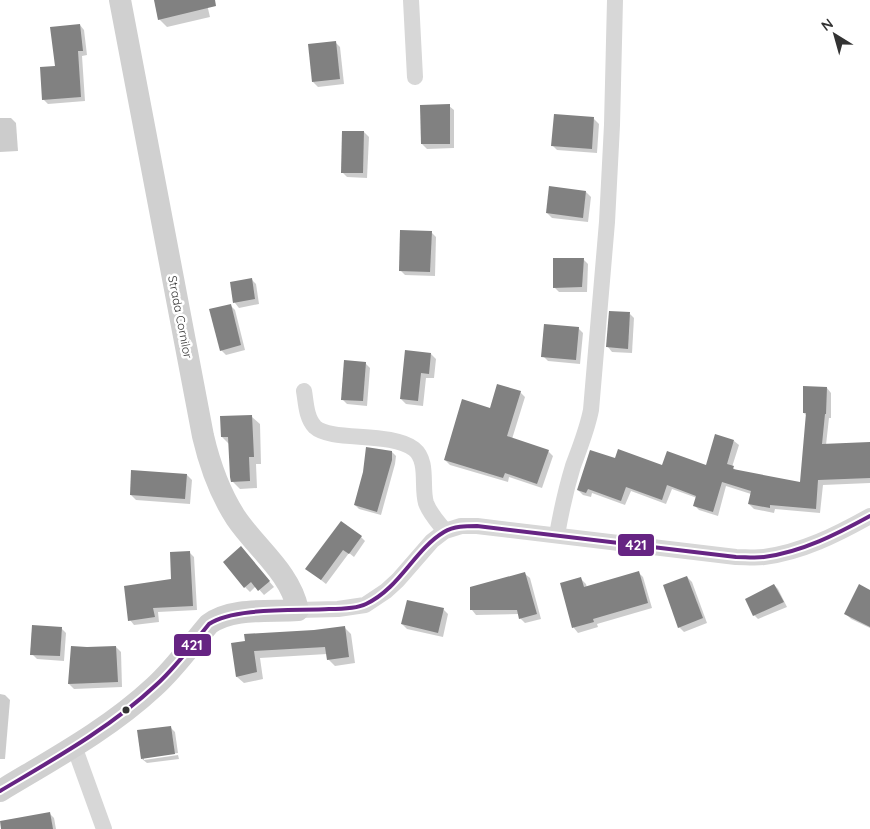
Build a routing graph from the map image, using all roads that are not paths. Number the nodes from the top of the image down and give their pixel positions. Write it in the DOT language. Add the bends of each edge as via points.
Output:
graph roads {
  1 [pos="120,0"];
  2 [pos="411,0"];
  3 [pos="615,0"];
  4 [pos="415,77"];
  5 [pos="304,391"];
  6 [pos="870,516"];
  7 [pos="445,531"];
  8 [pos="557,535"];
  9 [pos="298,610"];
  10 [pos="74,746"];
  11 [pos="0,791"];
  12 [pos="104,829"];
  1 -- 9 [label="street, Strada Cornilor" via="211,469 236,518 288,582"];
  2 -- 4 [label="street"];
  3 -- 8 [label="street" via="607,222 591,410 564,498"];
  5 -- 7 [label="street" via="308,416 315,427 330,433 404,443 416,450 422,462 426,502 432,516"];
  6 -- 8 [label="street" via="799,550 763,557 736,557"];
  7 -- 8 [label="street" via="476,526"];
  7 -- 9 [label="street" via="373,601 355,607"];
  9 -- 10 [label="street" via="240,613 218,618 209,624 155,687"];
  10 -- 11 [label="street"];
  10 -- 12 [label="street"];
}
